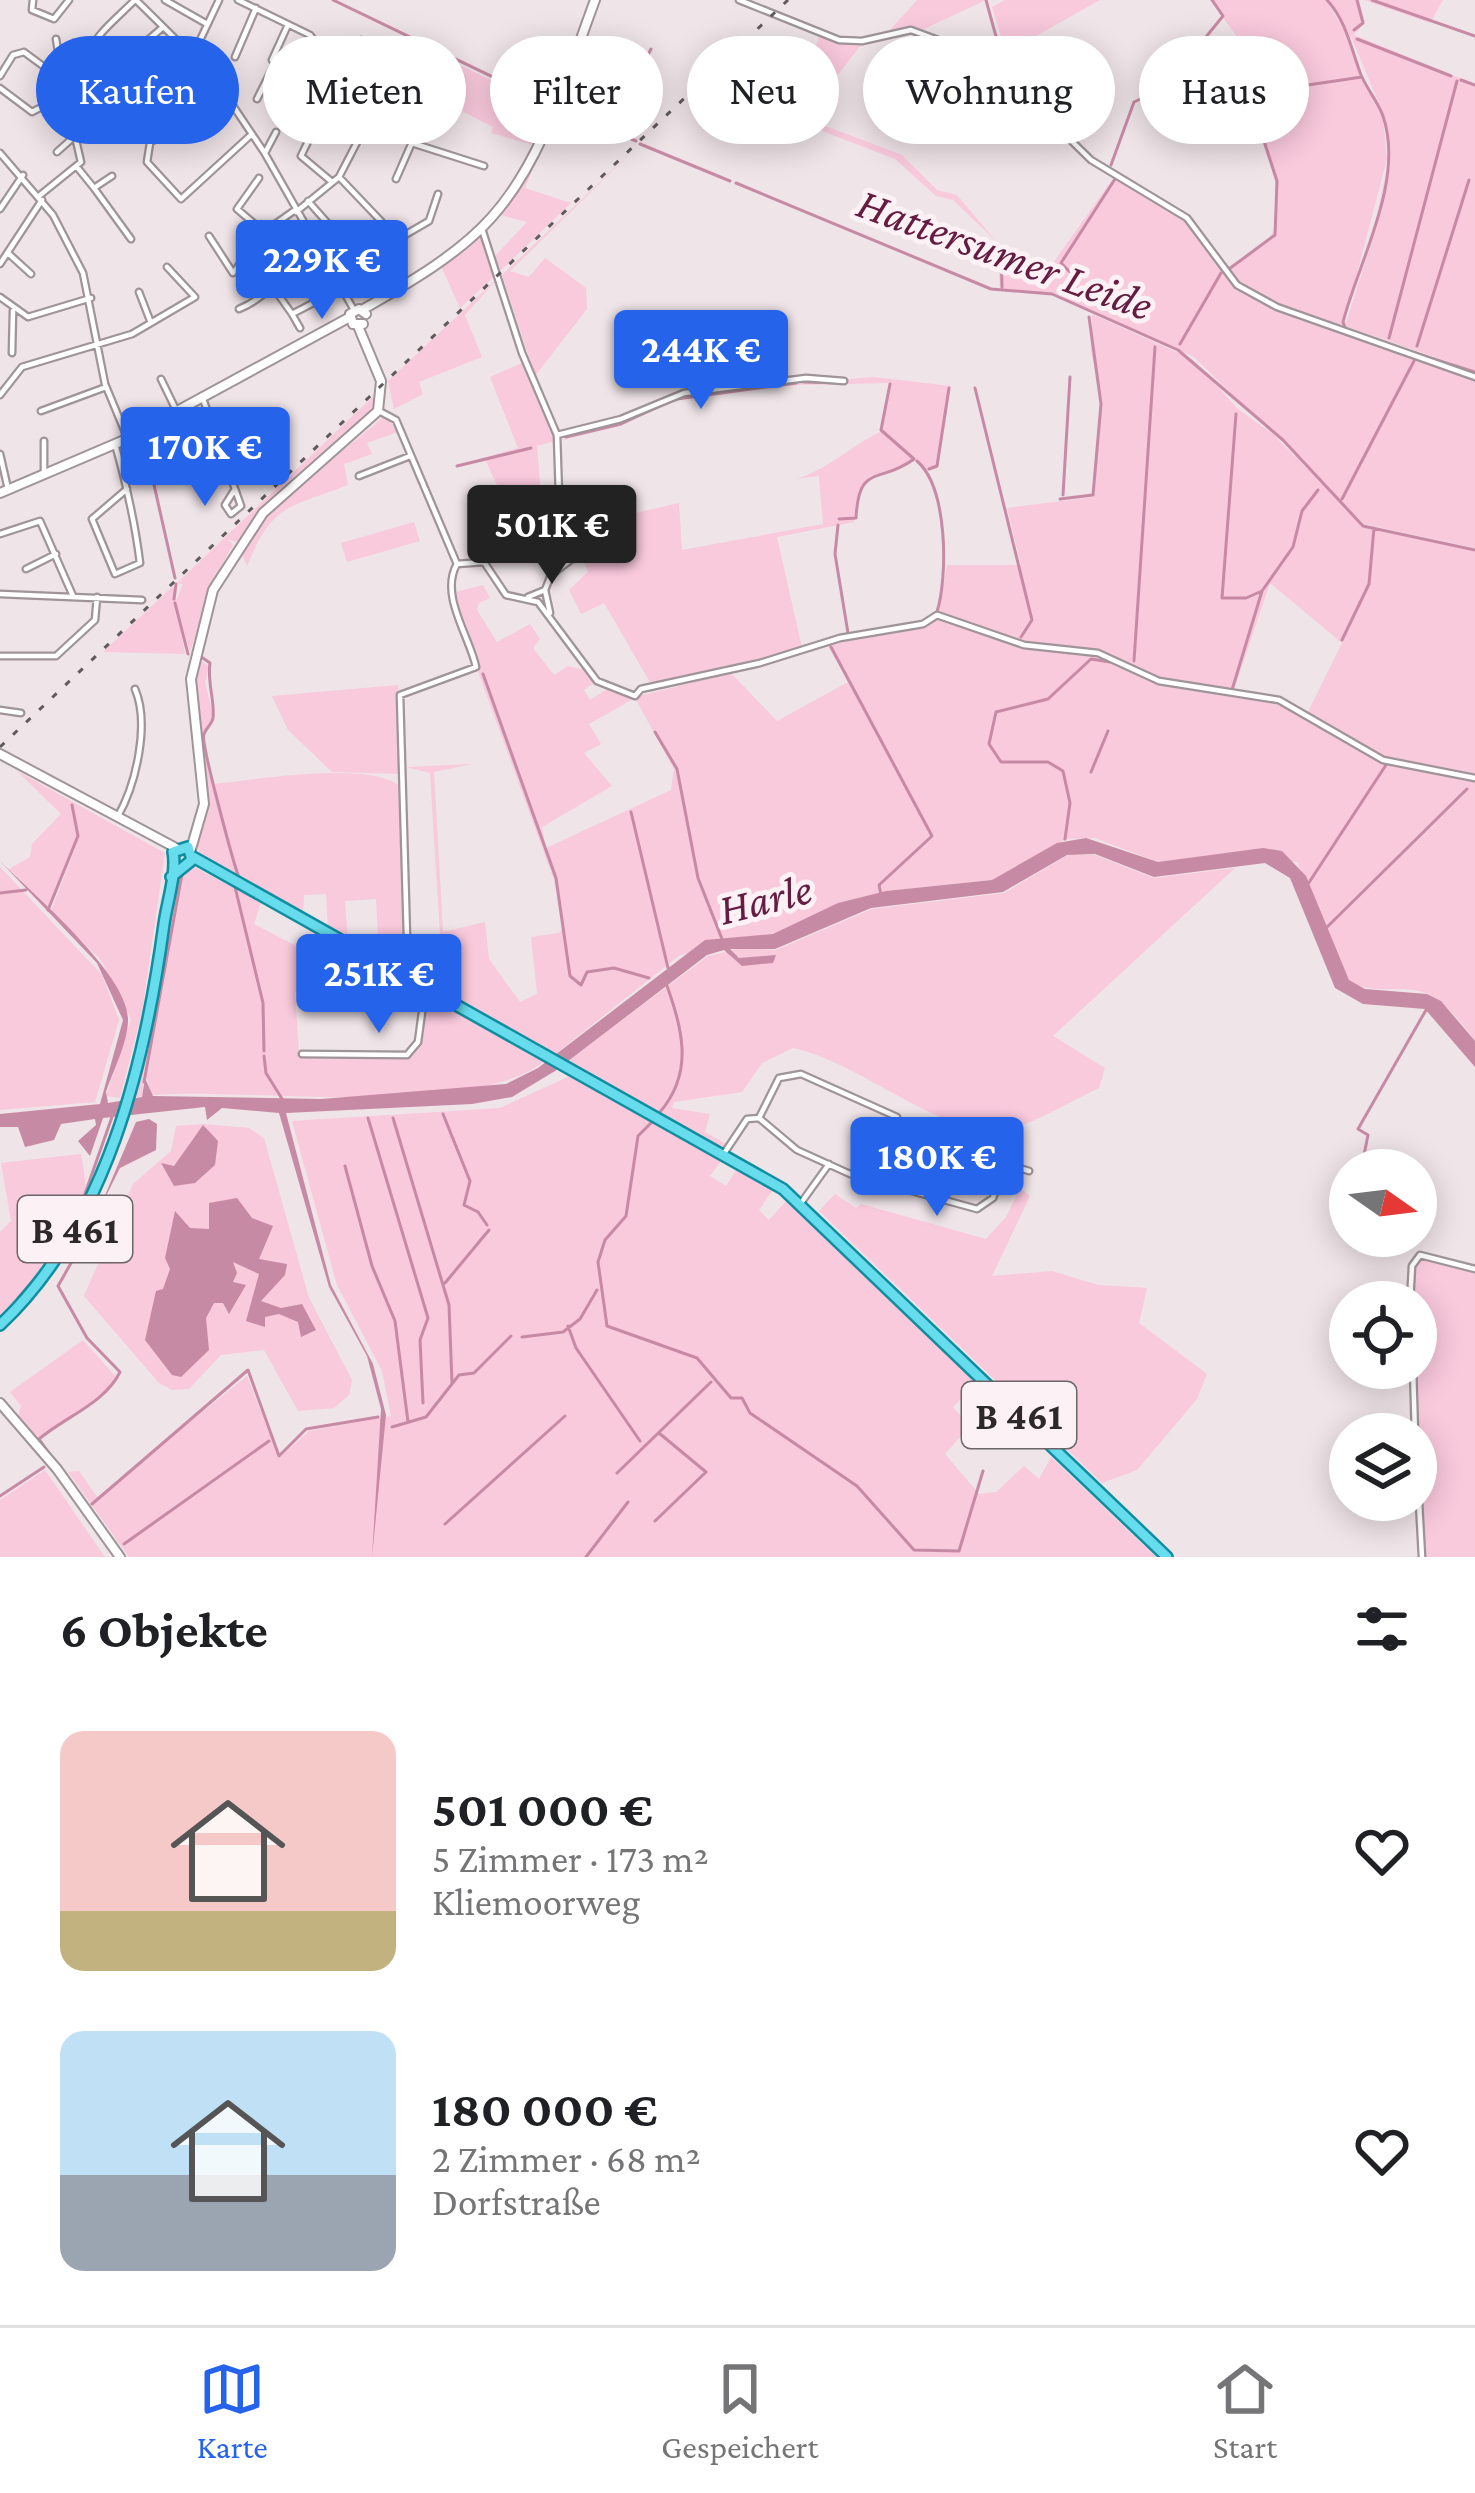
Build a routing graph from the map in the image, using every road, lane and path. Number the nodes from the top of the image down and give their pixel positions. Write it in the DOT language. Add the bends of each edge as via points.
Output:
graph roads {
  1 [pos="33,0"];
  2 [pos="69,0"];
  3 [pos="135,0"];
  4 [pos="165,0"];
  5 [pos="219,0"];
  6 [pos="238,0"];
  7 [pos="595,0"];
  8 [pos="740,0"];
  9 [pos="256,8"];
  10 [pos="208,25"];
  11 [pos="288,25"];
  12 [pos="162,28"];
  13 [pos="98,36"];
  14 [pos="153,36"];
  15 [pos="171,36"];
  16 [pos="202,36"];
  17 [pos="283,36"];
  18 [pos="305,36"];
  19 [pos="239,48"];
  20 [pos="36,63"];
  21 [pos="0,76"];
  22 [pos="263,87"];
  23 [pos="0,88"];
  24 [pos="257,99"];
  25 [pos="36,108"];
  26 [pos="239,115"];
  27 [pos="252,134"];
  28 [pos="66,144"];
  29 [pos="78,144"];
  30 [pos="150,144"];
  31 [pos="270,144"];
  32 [pos="307,144"];
  33 [pos="356,144"];
  34 [pos="409,144"];
  35 [pos="419,144"];
  36 [pos="0,152"];
  37 [pos="57,152"];
  38 [pos="265,153"];
  39 [pos="484,166"];
  40 [pos="77,167"];
  41 [pos="23,176"];
  42 [pos="112,176"];
  43 [pos="259,178"];
  44 [pos="336,179"];
  45 [pos="396,179"];
  46 [pos="94,188"];
  47 [pos="437,194"];
  48 [pos="41,198"];
  49 [pos="308,201"];
  50 [pos="0,209"];
  51 [pos="295,211"];
  52 [pos="482,228"];
  53 [pos="264,232"];
  54 [pos="209,236"];
  55 [pos="131,239"];
  56 [pos="398,239"];
  57 [pos="316,248"];
  58 [pos="9,254"];
  59 [pos="400,254"];
  60 [pos="296,260"];
  61 [pos="0,264"];
  62 [pos="167,267"];
  63 [pos="332,273"];
  64 [pos="31,274"];
  65 [pos="273,287"];
  66 [pos="140,292"];
  67 [pos="0,297"];
  68 [pos="91,298"];
  69 [pos="239,309"];
  70 [pos="13,311"];
  71 [pos="292,314"];
  72 [pos="357,317"];
  73 [pos="151,323"];
  74 [pos="299,328"];
  75 [pos="100,345"];
  76 [pos="12,353"];
  77 [pos="1475,377"];
  78 [pos="161,379"];
  79 [pos="844,381"];
  80 [pos="106,388"];
  81 [pos="0,395"];
  82 [pos="202,397"];
  83 [pos="41,411"];
  84 [pos="378,411"];
  85 [pos="177,412"];
  86 [pos="557,435"];
  87 [pos="128,438"];
  88 [pos="44,441"];
  89 [pos="115,444"];
  90 [pos="0,454"];
  91 [pos="410,456"];
  92 [pos="44,473"];
  93 [pos="359,476"];
  94 [pos="127,489"];
  95 [pos="235,489"];
  96 [pos="4,491"];
  97 [pos="0,534"];
  98 [pos="56,554"];
  99 [pos="457,564"];
  100 [pos="26,569"];
  101 [pos="545,590"];
  102 [pos="0,594"];
  103 [pos="73,596"];
  104 [pos="528,596"];
  105 [pos="97,597"];
  106 [pos="142,600"];
  107 [pos="549,615"];
  108 [pos="0,656"];
  109 [pos="0,666"];
  110 [pos="135,689"];
  111 [pos="0,710"];
  112 [pos="21,713"];
  113 [pos="0,754"];
  114 [pos="1475,778"];
  115 [pos="117,819"];
  116 [pos="181,854"];
  117 [pos="423,988"];
  118 [pos="302,1054"];
  119 [pos="759,1118"];
  120 [pos="898,1140"];
  121 [pos="723,1155"];
  122 [pos="829,1164"];
  123 [pos="1004,1164"];
  124 [pos="1029,1172"];
  125 [pos="873,1178"];
  126 [pos="800,1204"];
  127 [pos="1475,1269"];
  128 [pos="1411,1281"];
  129 [pos="0,1324"];
  130 [pos="0,1403"];
  131 [pos="1420,1521"];
  132 [pos="120,1557"];
  133 [pos="1167,1557"];
  134 [pos="1422,1557"];
  1 -- 2 [label="street" via="32,10 54,19"];
  3 -- 12 [label="street"];
  3 -- 13 [label="street"];
  4 -- 10 [label="street"];
  5 -- 10 [label="street"];
  6 -- 9 [label="street"];
  7 -- 52 [label="main road" via="527,165"];
  8 -- 77 [label="street" via="838,40 911,30 938,40 1043,112 1091,160 1186,218 1237,285 1291,313"];
  9 -- 11 [label="street"];
  9 -- 19 [label="street"];
  10 -- 16 [label="street"];
  11 -- 17 [label="street"];
  11 -- 18 [label="street"];
  12 -- 14 [label="street"];
  12 -- 15 [label="street"];
  20 -- 21 [label="street" via="20,52"];
  22 -- 24 [label="street"];
  23 -- 25 [label="street" via="28,111"];
  26 -- 27 [label="street"];
  27 -- 30 [label="street" via="181,199 147,162"];
  27 -- 38 [label="street"];
  28 -- 37 [label="street"];
  29 -- 40 [label="street"];
  31 -- 38 [label="street"];
  32 -- 44 [label="street" via="301,156"];
  33 -- 44 [label="street"];
  34 -- 45 [label="street"];
  35 -- 39 [label="street"];
  36 -- 41 [label="street"];
  38 -- 51 [label="street"];
  40 -- 46 [label="street"];
  40 -- 48 [label="street"];
  41 -- 48 [label="street"];
  41 -- 50 [label="street"];
  42 -- 46 [label="street"];
  43 -- 53 [label="street" via="237,209"];
  44 -- 49 [label="street"];
  44 -- 56 [label="street"];
  46 -- 55 [label="street"];
  47 -- 56 [label="street" via="429,221"];
  48 -- 58 [label="street"];
  48 -- 68 [label="street"];
  49 -- 51 [label="street"];
  49 -- 63 [label="street" via="354,253"];
  51 -- 53 [label="street"];
  51 -- 57 [label="street"];
  52 -- 72 [label="main road"];
  52 -- 86 [label="street"];
  53 -- 54 [label="street" via="233,273"];
  56 -- 59 [label="street" via="392,242"];
  57 -- 60 [label="street"];
  57 -- 63 [label="street"];
  58 -- 61 [label="street"];
  58 -- 64 [label="street"];
  60 -- 65 [label="street"];
  60 -- 71 [label="street" via="318,299"];
  62 -- 73 [label="street" via="194,297"];
  63 -- 72 [label="street"];
  65 -- 69 [label="street"];
  65 -- 71 [label="street"];
  66 -- 73 [label="street"];
  67 -- 70 [label="street"];
  68 -- 70 [label="street" via="37,316"];
  68 -- 75 [label="street"];
  70 -- 76 [label="street"];
  71 -- 74 [label="street"];
  72 -- 82 [label="main road"];
  72 -- 84 [label="main road" via="381,381"];
  73 -- 75 [label="street"];
  75 -- 80 [label="street"];
  75 -- 81 [label="street" via="22,368"];
  78 -- 85 [label="street"];
  79 -- 86 [label="street" via="685,392"];
  80 -- 83 [label="street"];
  80 -- 87 [label="street"];
  82 -- 85 [label="main road"];
  82 -- 95 [label="street"];
  84 -- 91 [label="street" via="396,421"];
  84 -- 116 [label="main road" via="263,513 213,590 191,679 204,804"];
  85 -- 87 [label="main road"];
  86 -- 101 [label="street" via="559,494 580,556 551,575"];
  87 -- 89 [label="main road"];
  88 -- 92 [label="street"];
  89 -- 92 [label="main road"];
  89 -- 94 [label="street"];
  90 -- 96 [label="street"];
  91 -- 93 [label="street"];
  91 -- 99 [label="street"];
  92 -- 96 [label="main road"];
  94 -- 94 [label="street" via="140,562 115,574 92,519"];
  97 -- 98 [label="street" via="38,520"];
  98 -- 100 [label="street"];
  98 -- 103 [label="street"];
  99 -- 104 [label="street" via="484,562 506,595"];
  99 -- 117 [label="street" via="458,618 476,668 400,695 406,929"];
  101 -- 104 [label="street"];
  101 -- 107 [label="street"];
  102 -- 103 [label="street"];
  103 -- 105 [label="street"];
  104 -- 107 [label="street"];
  105 -- 106 [label="street"];
  105 -- 108 [label="street" via="95,620 56,656"];
  107 -- 114 [label="street" via="597,681 635,696 840,638 950,617 1024,645 1098,653 1159,681 1279,700 1383,760"];
  108 -- 109 [label="street"];
  110 -- 115 [label="street" via="134,783"];
  111 -- 112 [label="street"];
  113 -- 115 [label="main road"];
  115 -- 116 [label="main road"];
  116 -- 117 [label="main road, B 461"];
  116 -- 129 [label="main road, B 461" via="120,1119 71,1235"];
  117 -- 118 [label="street" via="418,1042 406,1055"];
  117 -- 121 [label="main road, B 461"];
  119 -- 120 [label="street" via="779,1078 802,1074 897,1117"];
  119 -- 121 [label="street" via="748,1119"];
  119 -- 122 [label="street" via="796,1150"];
  120 -- 123 [label="street" via="934,1140"];
  120 -- 125 [label="street"];
  121 -- 126 [label="main road, B 461"];
  122 -- 125 [label="street"];
  122 -- 126 [label="street"];
  123 -- 124 [label="street"];
  123 -- 125 [label="street" via="993,1198 977,1210"];
  126 -- 133 [label="main road, B 461"];
  127 -- 128 [label="street" via="1420,1255"];
  130 -- 132 [label="main road"];
  131 -- 134 [label="street"];
}
